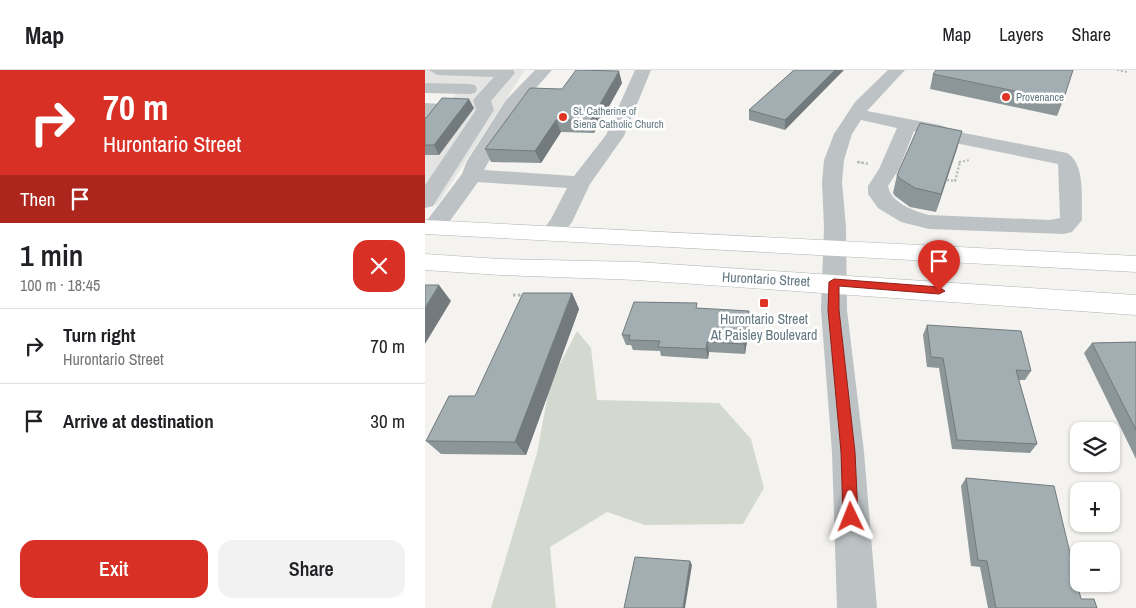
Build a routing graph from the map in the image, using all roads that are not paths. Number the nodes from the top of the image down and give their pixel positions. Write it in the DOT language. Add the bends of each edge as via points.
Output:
graph roads {
  1 [pos="437,70"];
  2 [pos="544,70"];
  3 [pos="643,70"];
  4 [pos="897,70"];
  5 [pos="425,80"];
  6 [pos="425,88"];
  7 [pos="490,89"];
  8 [pos="425,108"];
  9 [pos="855,114"];
  10 [pos="425,122"];
  11 [pos="908,124"];
  12 [pos="940,131"];
  13 [pos="1007,140"];
  14 [pos="434,173"];
  15 [pos="472,176"];
  16 [pos="580,183"];
  17 [pos="425,201"];
  18 [pos="430,227"];
  19 [pos="551,234"];
  20 [pos="835,248"];
  21 [pos="425,262"];
  22 [pos="1136,264"];
  23 [pos="834,282"];
  24 [pos="1136,305"];
  25 [pos="857,608"];
  1 -- 5 [label="street"];
  1 -- 7 [label="street" via="507,73"];
  2 -- 15 [label="street" via="512,104 477,161"];
  3 -- 16 [label="street" via="615,136"];
  4 -- 9 [label="street"];
  6 -- 7 [label="street"];
  7 -- 14 [label="street" via="482,100 485,110"];
  8 -- 10 [label="street" via="436,108"];
  9 -- 11 [label="street"];
  9 -- 20 [label="street" via="843,134 834,160"];
  11 -- 12 [label="street"];
  11 -- 12 [label="street" via="878,186 879,194 886,203 909,217 929,222 1050,228 1064,227 1071,220 1067,161 1049,153 971,140"];
  12 -- 13 [label="street" via="961,131"];
  14 -- 17 [label="street"];
  15 -- 16 [label="street"];
  15 -- 18 [label="street"];
  16 -- 19 [label="street" via="561,222"];
  18 -- 19 [label="main road"];
  19 -- 20 [label="main road"];
  20 -- 22 [label="main road"];
  20 -- 23 [label="street"];
  21 -- 23 [label="main road, Hurontario Street"];
  23 -- 24 [label="main road, Hurontario Street"];
  23 -- 25 [label="street"];
}
